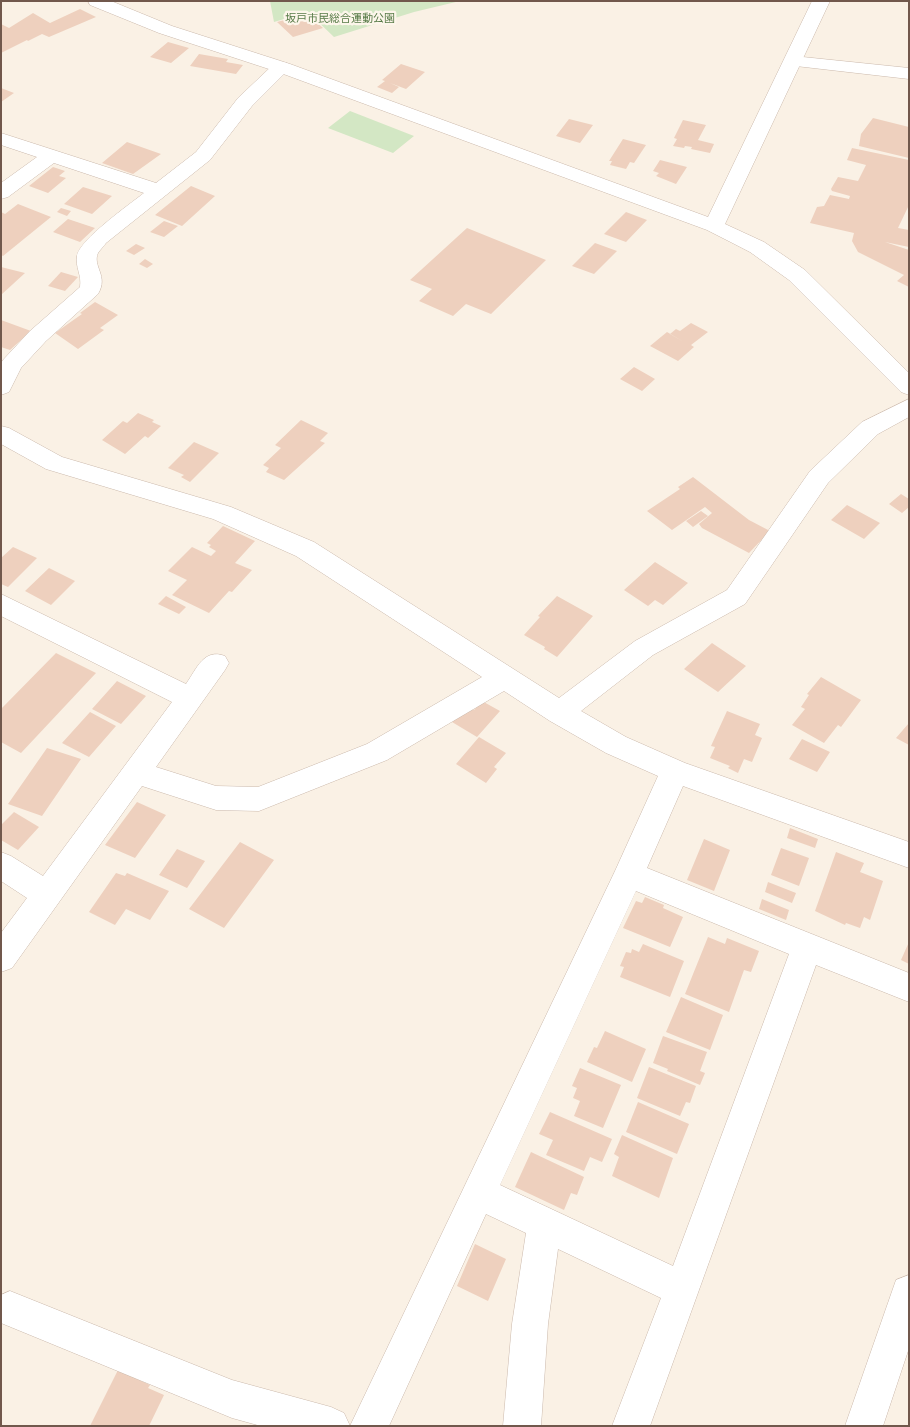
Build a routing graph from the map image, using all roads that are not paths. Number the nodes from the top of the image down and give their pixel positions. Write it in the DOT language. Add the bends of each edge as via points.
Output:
graph roads {
  1 [pos="96,1"];
  2 [pos="821,1"];
  3 [pos="793,61"];
  4 [pos="281,67"];
  5 [pos="909,74"];
  6 [pos="1,139"];
  7 [pos="51,156"];
  8 [pos="159,191"];
  9 [pos="1,194"];
  10 [pos="714,226"];
  11 [pos="1,387"];
  12 [pos="909,387"];
  13 [pos="909,407"];
  14 [pos="1,434"];
  15 [pos="1,604"];
  16 [pos="216,664"];
  17 [pos="504,677"];
  18 [pos="189,698"];
  19 [pos="560,713"];
  20 [pos="676,771"];
  21 [pos="137,773"];
  22 [pos="909,855"];
  23 [pos="1,865"];
  24 [pos="629,874"];
  25 [pos="48,895"];
  26 [pos="807,947"];
  27 [pos="1,958"];
  28 [pos="909,988"];
  29 [pos="479,1193"];
  30 [pos="545,1224"];
  31 [pos="682,1289"];
  32 [pos="909,1293"];
  33 [pos="10,1309"];
  34 [pos="330,1426"];
  35 [pos="369,1426"];
  36 [pos="522,1426"];
  37 [pos="630,1426"];
  38 [pos="864,1426"];
  1 -- 4 [label="street" via="158,29"];
  2 -- 3 [label="street"];
  3 -- 5 [label="street"];
  3 -- 10 [label="street"];
  4 -- 8 [label="street" via="245,102 203,156"];
  4 -- 10 [label="street"];
  6 -- 7 [label="street"];
  7 -- 8 [label="street"];
  7 -- 9 [label="street"];
  8 -- 11 [label="street" via="99,239 87,254 92,278 90,288 11,365"];
  10 -- 12 [label="street" via="758,247 797,275"];
  13 -- 19 [label="street" via="870,428 819,476 736,598 644,648"];
  14 -- 17 [label="street" via="54,463 222,514 305,549"];
  15 -- 18 [label="street"];
  16 -- 18 [label="street"];
  17 -- 19 [label="street"];
  17 -- 21 [label="street" via="377,752 259,799 216,798"];
  18 -- 21 [label="street"];
  19 -- 20 [label="street" via="616,745"];
  20 -- 22 [label="street"];
  20 -- 24 [label="street"];
  21 -- 25 [label="street"];
  23 -- 25 [label="street"];
  24 -- 26 [label="street"];
  24 -- 29 [label="street"];
  25 -- 27 [label="street"];
  26 -- 28 [label="street"];
  26 -- 31 [label="street"];
  29 -- 30 [label="street"];
  29 -- 35 [label="street"];
  30 -- 31 [label="street"];
  30 -- 36 [label="street" via="524,1372"];
  31 -- 37 [label="street"];
  32 -- 38 [label="street"];
  33 -- 34 [label="street" via="232,1399"];
}
